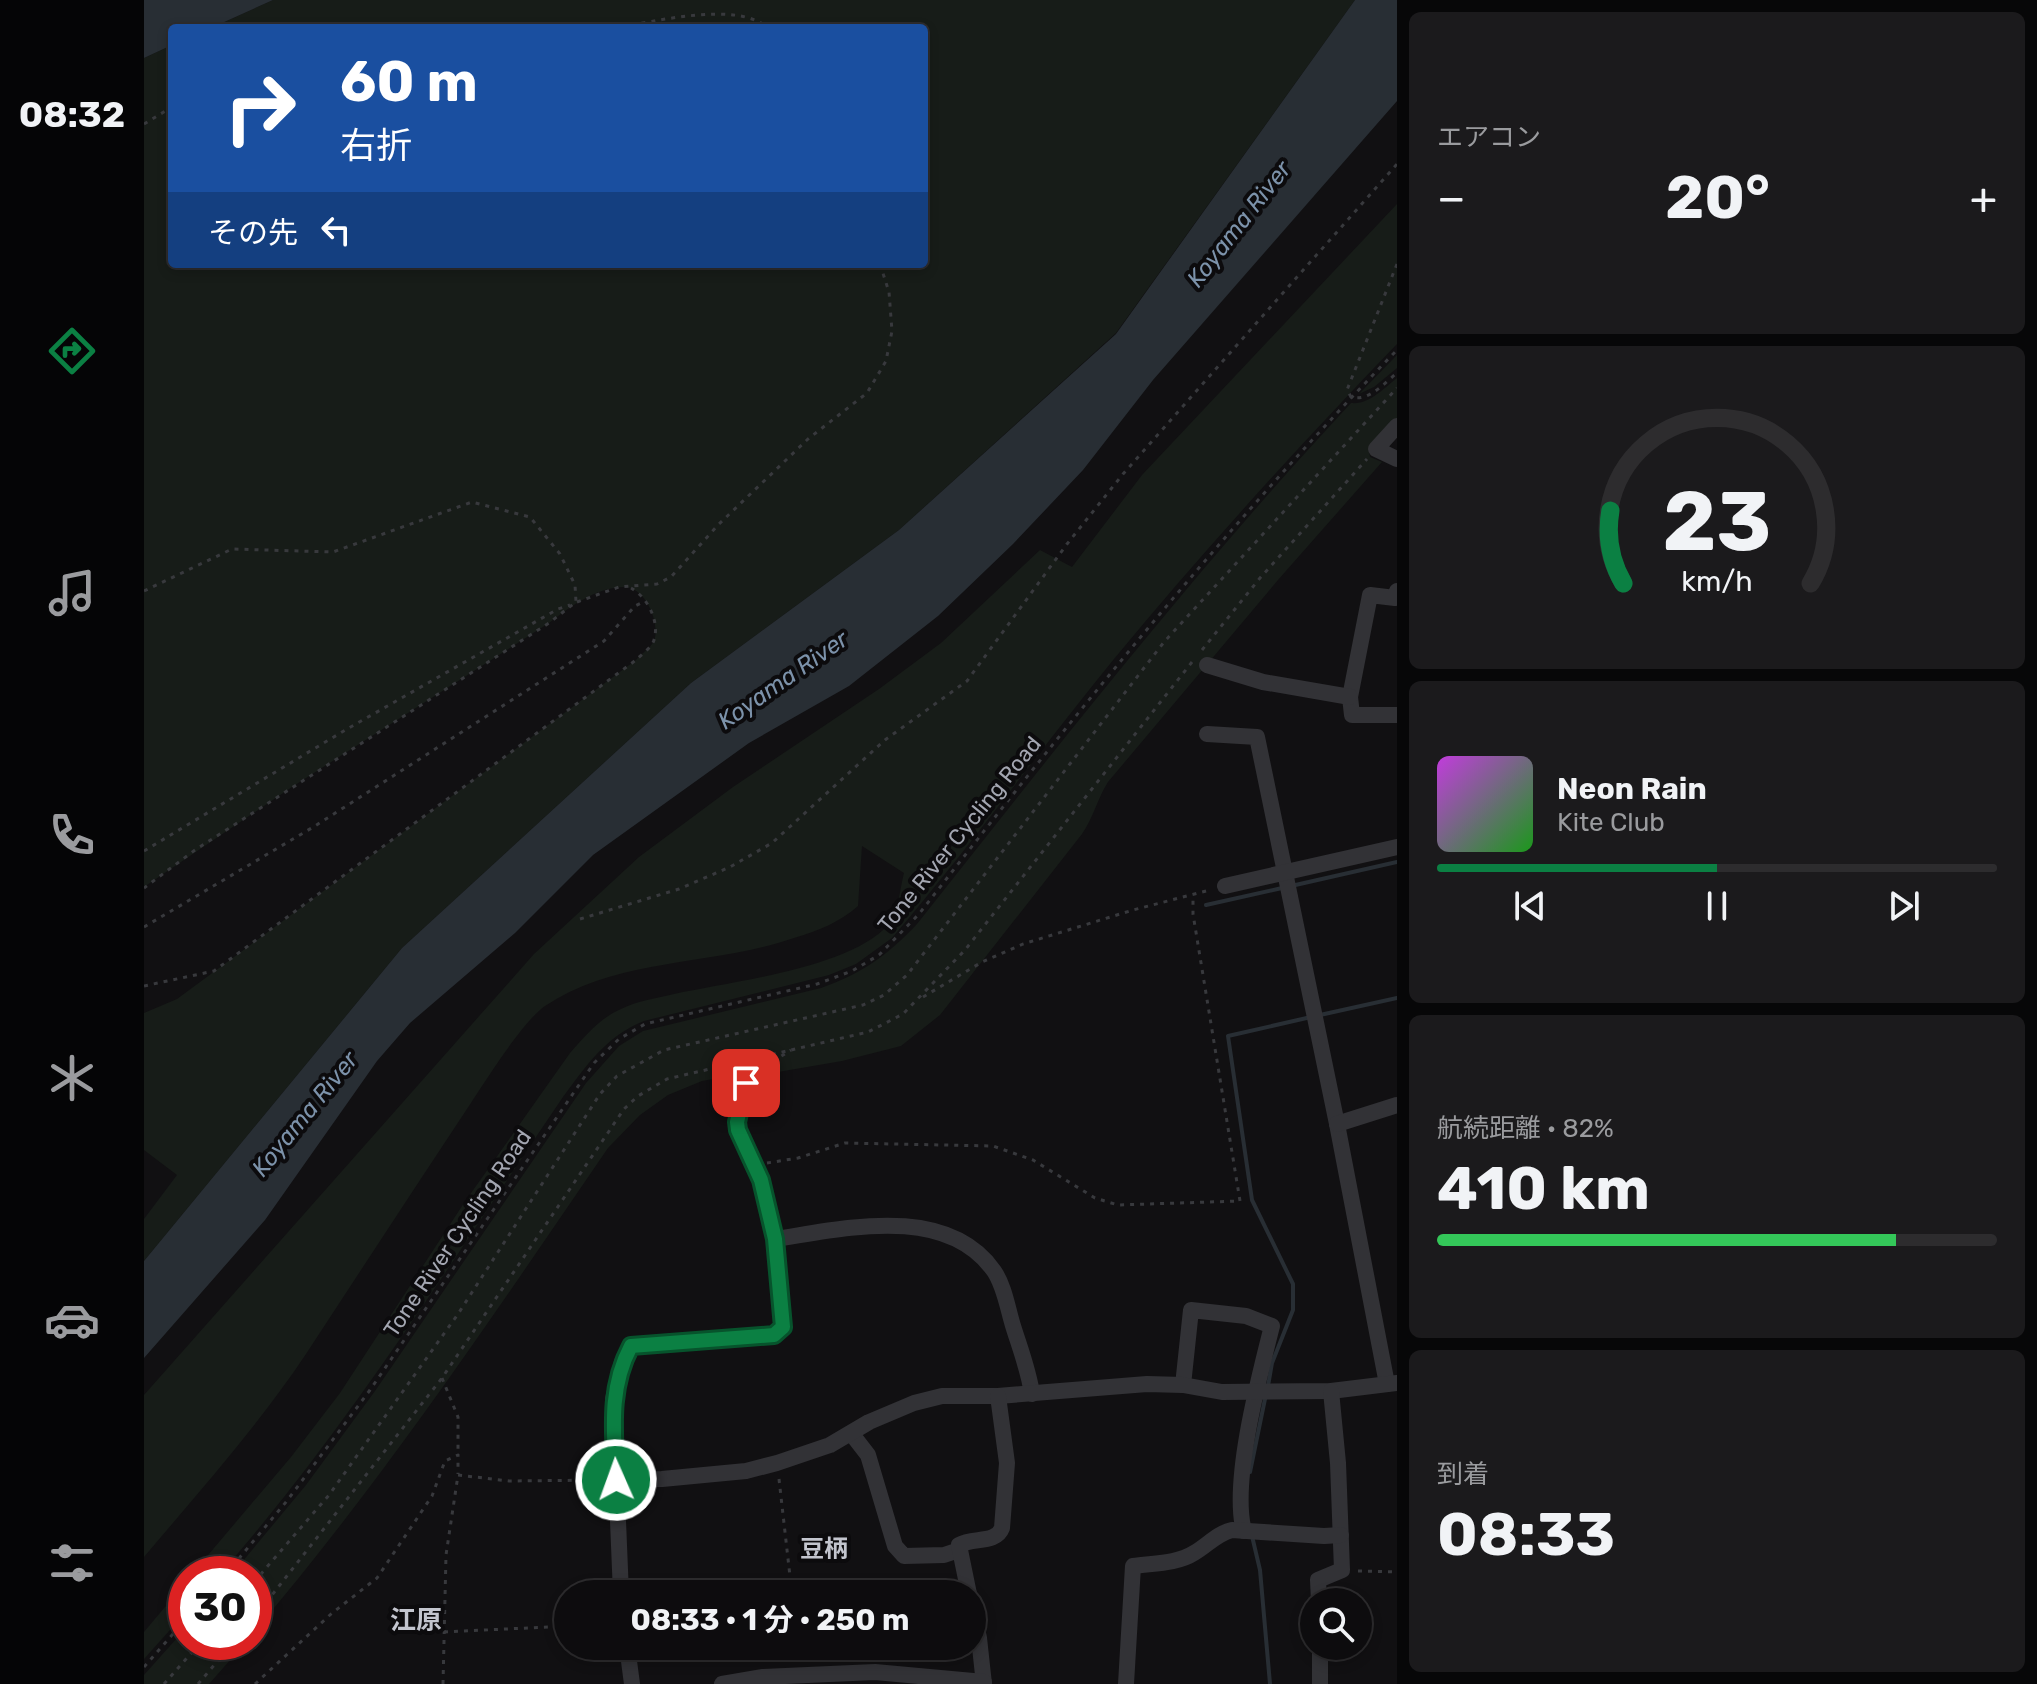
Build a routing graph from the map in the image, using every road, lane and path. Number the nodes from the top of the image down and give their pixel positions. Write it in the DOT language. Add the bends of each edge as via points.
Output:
graph roads {
  1 [pos="750,11"];
  2 [pos="662,14"];
  3 [pos="626,24"];
  4 [pos="766,24"];
  5 [pos="168,109"];
  6 [pos="144,124"];
  7 [pos="1397,164"];
  8 [pos="1397,264"];
  9 [pos="881,268"];
  10 [pos="1397,350"];
  11 [pos="1397,373"];
  12 [pos="1397,388"];
  13 [pos="1351,397"];
  14 [pos="1397,426"];
  15 [pos="1376,449"];
  16 [pos="1397,459"];
  17 [pos="629,587"];
  18 [pos="144,591"];
  19 [pos="1397,591"];
  20 [pos="645,601"];
  21 [pos="576,602"];
  22 [pos="1207,665"];
  23 [pos="1350,697"];
  24 [pos="1397,715"];
  25 [pos="1207,734"];
  26 [pos="1397,847"];
  27 [pos="144,851"];
  28 [pos="1285,873"];
  29 [pos="1225,886"];
  30 [pos="144,888"];
  31 [pos="1193,895"];
  32 [pos="580,919"];
  33 [pos="144,927"];
  34 [pos="144,986"];
  35 [pos="918,999"];
  36 [pos="795,1048"];
  37 [pos="746,1083"];
  38 [pos="1397,1105"];
  39 [pos="1337,1124"];
  40 [pos="754,1165"];
  41 [pos="775,1239"];
  42 [pos="442,1378"];
  43 [pos="1392,1383"];
  44 [pos="1183,1385"];
  45 [pos="1256,1391"];
  46 [pos="1331,1391"];
  47 [pos="1032,1394"];
  48 [pos="998,1396"];
  49 [pos="851,1433"];
  50 [pos="458,1455"];
  51 [pos="777,1463"];
  52 [pos="458,1475"];
  53 [pos="616,1480"];
  54 [pos="1244,1531"];
  55 [pos="1341,1535"];
  56 [pos="959,1550"];
  57 [pos="241,1556"];
  58 [pos="272,1561"];
  59 [pos="1342,1570"];
  60 [pos="1397,1572"];
  61 [pos="620,1580"];
  62 [pos="790,1580"];
  63 [pos="966,1580"];
  64 [pos="1318,1588"];
  65 [pos="272,1595"];
  66 [pos="554,1627"];
  67 [pos="443,1632"];
  68 [pos="168,1640"];
  69 [pos="185,1660"];
  70 [pos="219,1660"];
  71 [pos="629,1660"];
  72 [pos="981,1660"];
  73 [pos="1320,1660"];
  74 [pos="144,1667"];
  75 [pos="984,1683"];
  76 [pos="164,1684"];
  77 [pos="198,1684"];
  78 [pos="255,1684"];
  79 [pos="443,1684"];
  80 [pos="632,1684"];
  81 [pos="722,1684"];
  82 [pos="1126,1684"];
  83 [pos="1320,1684"];
  1 -- 4 [label="path"];
  2 -- 3 [label="path"];
  5 -- 6 [label="path"];
  7 -- 32 [label="path" via="1123,474 967,681 885,740 772,843 679,889"];
  8 -- 13 [label="path" via="1350,379"];
  9 -- 17 [label="path" via="892,331 886,361 867,393 786,460 671,577"];
  10 -- 13 [label="path, Tone River Cycling Road"];
  11 -- 13 [label="path" via="1368,396"];
  12 -- 58 [label="path" via="1164,642 907,975 863,1005 664,1050 617,1076 600,1094 458,1314 329,1495"];
  13 -- 57 [label="path, Tone River Cycling Road" via="1166,604 894,942 852,971 817,984 645,1024 594,1063 370,1390"];
  14 -- 15 [label="street"];
  15 -- 16 [label="street"];
  15 -- 35 [label="path" via="1260,578 965,950"];
  17 -- 20 [label="path"];
  17 -- 21 [label="path"];
  18 -- 21 [label="path" via="232,549 333,552 472,502 530,517 560,554 575,585"];
  19 -- 23 [label="street" via="1395,598 1370,595"];
  20 -- 33 [label="path" via="604,641 315,826"];
  20 -- 34 [label="path" via="655,624 654,641 636,660 214,971"];
  21 -- 27 [label="path" via="360,721"];
  21 -- 30 [label="path"];
  22 -- 23 [label="street" via="1263,682"];
  23 -- 24 [label="street" via="1352,715"];
  25 -- 28 [label="street" via="1257,737"];
  26 -- 28 [label="street"];
  28 -- 29 [label="street"];
  28 -- 39 [label="street"];
  29 -- 31 [label="path"];
  31 -- 35 [label="path" via="1023,944"];
  31 -- 40 [label="path" via="1240,1201 1118,1205 1095,1198 1033,1160 993,1146 845,1143"];
  35 -- 36 [label="path" via="882,1027"];
  36 -- 37 [label="path"];
  36 -- 42 [label="path" via="667,1079 624,1109"];
  37 -- 40 [label="street" via="737,1122"];
  38 -- 39 [label="street"];
  39 -- 43 [label="street"];
  40 -- 41 [label="street"];
  41 -- 47 [label="street" via="878,1224 923,1229 966,1245 996,1274"];
  41 -- 53 [label="street" via="783,1327 774,1335 631,1346 613,1399"];
  42 -- 50 [label="path" via="458,1417"];
  42 -- 65 [label="path"];
  43 -- 46 [label="street"];
  44 -- 45 [label="street"];
  44 -- 45 [label="street" via="1191,1310 1246,1316 1272,1326"];
  44 -- 47 [label="street"];
  45 -- 46 [label="street"];
  45 -- 54 [label="street" via="1242,1477"];
  46 -- 55 [label="street"];
  47 -- 48 [label="street"];
  48 -- 49 [label="street" via="928,1399"];
  48 -- 56 [label="street" via="1007,1463 1002,1528 994,1538 964,1541"];
  49 -- 51 [label="street"];
  49 -- 56 [label="street" via="868,1455 895,1546 904,1556"];
  50 -- 52 [label="path"];
  50 -- 78 [label="path" via="445,1461 432,1496 377,1578"];
  51 -- 53 [label="street" via="746,1471"];
  51 -- 62 [label="path"];
  52 -- 53 [label="path" via="509,1481"];
  52 -- 67 [label="path" via="446,1555"];
  53 -- 61 [label="street"];
  54 -- 55 [label="street"];
  54 -- 82 [label="street" via="1219,1533 1179,1559 1133,1566"];
  55 -- 59 [label="street"];
  56 -- 63 [label="street"];
  59 -- 60 [label="path"];
  59 -- 64 [label="street" via="1318,1580"];
  66 -- 67 [label="path"];
  67 -- 79 [label="path"];
  68 -- 74 [label="path"];
  69 -- 76 [label="path"];
  70 -- 77 [label="path"];
  71 -- 80 [label="street"];
  72 -- 75 [label="street"];
  73 -- 83 [label="street"];
  75 -- 81 [label="street" via="875,1672"];
}
